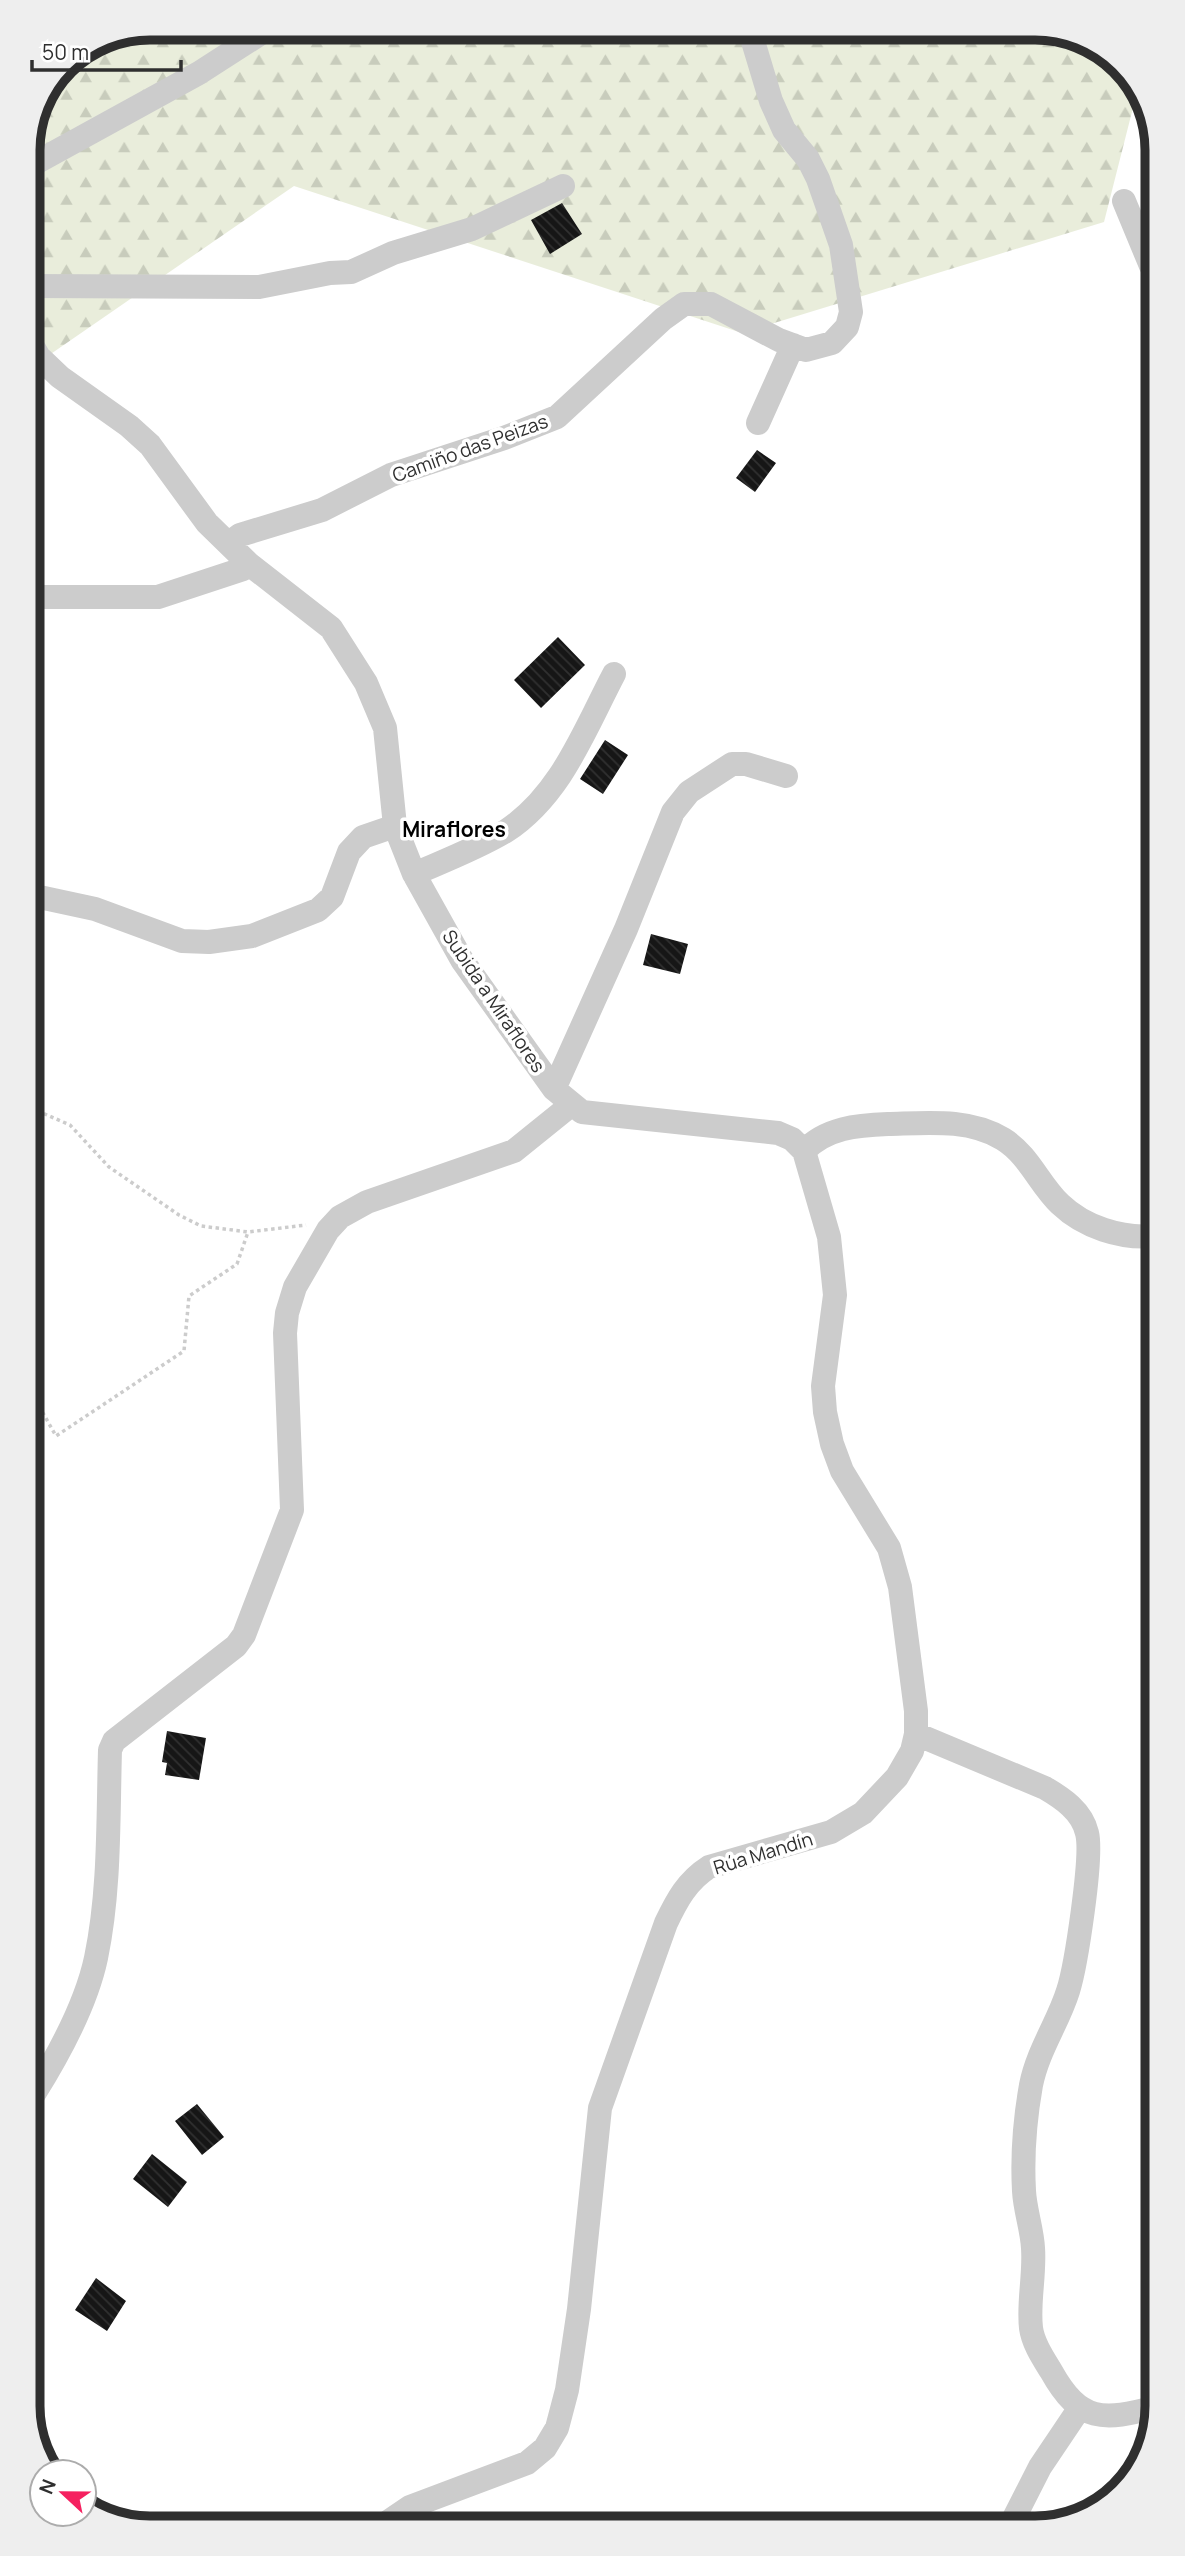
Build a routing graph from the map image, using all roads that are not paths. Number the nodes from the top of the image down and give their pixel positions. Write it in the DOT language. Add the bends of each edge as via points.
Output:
graph roads {
  1 [pos="250,40"];
  2 [pos="753,40"];
  3 [pos="40,160"];
  4 [pos="563,186"];
  5 [pos="1124,201"];
  6 [pos="1145,252"];
  7 [pos="40,286"];
  8 [pos="793,345"];
  9 [pos="40,358"];
  10 [pos="758,424"];
  11 [pos="229,543"];
  12 [pos="249,564"];
  13 [pos="40,597"];
  14 [pos="614,674"];
  15 [pos="786,776"];
  16 [pos="395,826"];
  17 [pos="414,874"];
  18 [pos="40,897"];
  19 [pos="562,1097"];
  20 [pos="804,1151"];
  21 [pos="1145,1236"];
  22 [pos="916,1734"];
  23 [pos="40,2084"];
  24 [pos="1079,2409"];
  25 [pos="1145,2410"];
  26 [pos="397,2516"];
  27 [pos="1015,2516"];
  1 -- 3 [label="street"];
  2 -- 8 [label="street, Camiño das Peizas" via="784,130 818,179 841,245 851,312 847,327 832,343 806,349"];
  4 -- 7 [label="street" via="472,229 393,253 351,272 259,287"];
  5 -- 6 [label="street"];
  8 -- 10 [label="street"];
  8 -- 11 [label="street, Camiño das Peizas" via="711,304 684,304 557,417 391,475 322,510 240,535"];
  9 -- 11 [label="street, Subida a Miraflores" via="150,445 192,504"];
  11 -- 12 [label="street, Subida a Miraflores"];
  12 -- 13 [label="street" via="158,597"];
  12 -- 16 [label="street, Subida a Miraflores" via="331,628 366,683 385,728"];
  14 -- 17 [label="street" via="558,781 531,812 505,831"];
  15 -- 19 [label="street" via="732,764 689,792 673,812"];
  16 -- 17 [label="street, Subida a Miraflores"];
  16 -- 18 [label="street" via="363,836 349,852 332,897 318,910 252,936 182,941 95,909"];
  17 -- 19 [label="street, Subida a Miraflores" via="462,960"];
  19 -- 20 [label="street" via="582,1112 778,1132"];
  19 -- 23 [label="street" via="514,1150 367,1202 340,1217 295,1287 287,1313 294,1493 288,1525 236,1646 114,1741 110,1750 104,1908 96,1961"];
  20 -- 21 [label="street" via="816,1139 835,1131 872,1125 974,1127 1017,1150 1060,1204 1090,1224 1116,1234"];
  20 -- 22 [label="street, Rúa Mandín" via="835,1271 825,1412 842,1471 889,1548 900,1587"];
  22 -- 24 [label="street" via="1045,1788 1079,1814 1087,1833 1074,1969 1068,1993 1040,2051 1024,2151 1024,2193 1035,2273 1031,2330 1058,2385"];
  22 -- 26 [label="street, Rúa Mandín" via="906,1763 863,1813 831,1832 709,1867 677,1900 600,2108 579,2309 557,2428 545,2448 527,2463"];
  24 -- 25 [label="street" via="1098,2417"];
  24 -- 27 [label="street" via="1040,2467"];
}
